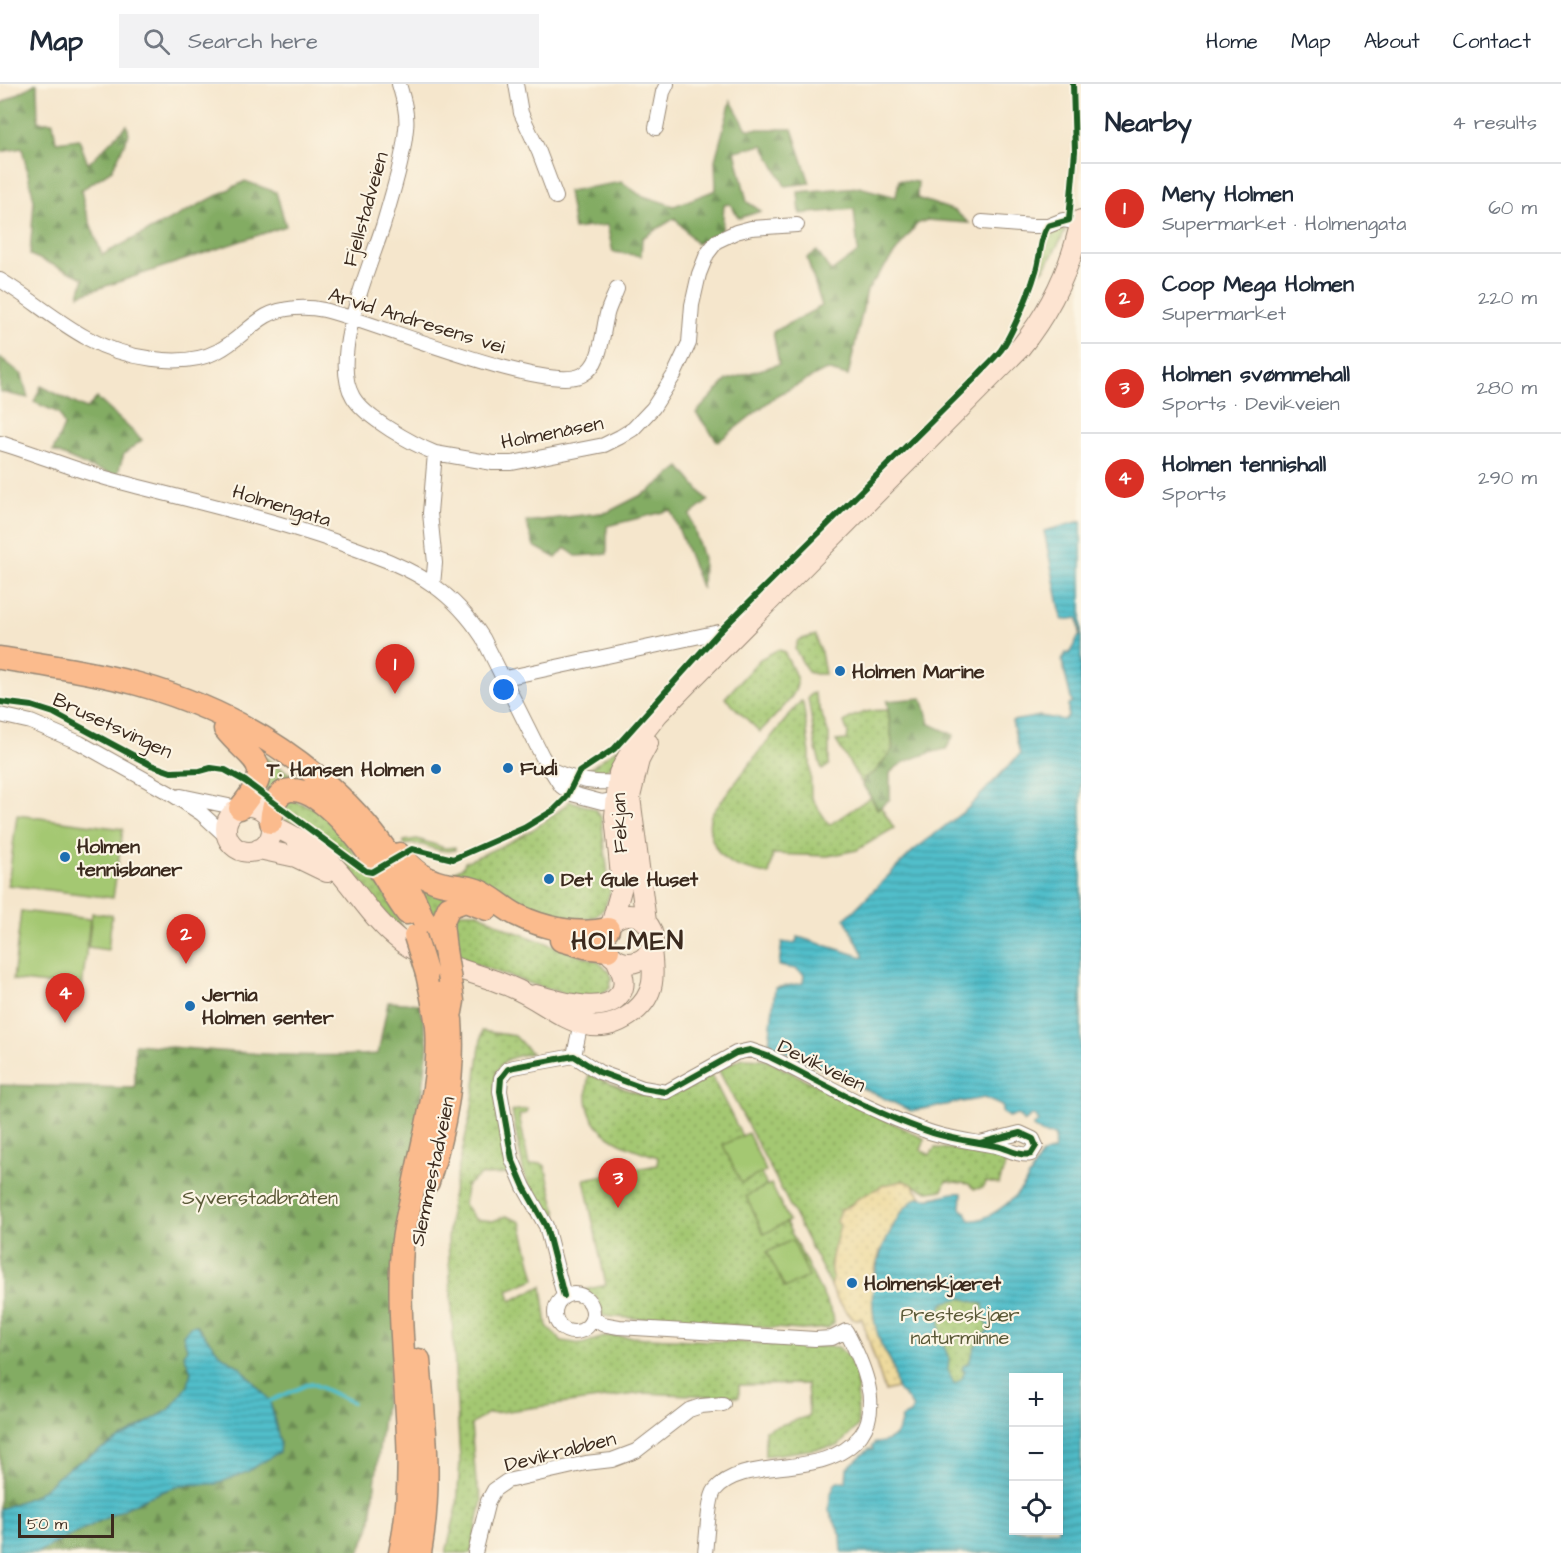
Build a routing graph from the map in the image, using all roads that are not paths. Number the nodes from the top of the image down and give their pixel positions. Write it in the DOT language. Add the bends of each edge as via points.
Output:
graph roads {
  1 [pos="399,84"];
  2 [pos="516,84"];
  3 [pos="667,84"];
  4 [pos="656,128"];
  5 [pos="556,197"];
  6 [pos="982,222"];
  7 [pos="1081,222"];
  8 [pos="797,225"];
  9 [pos="0,280"];
  10 [pos="617,289"];
  11 [pos="352,318"];
  12 [pos="0,443"];
  13 [pos="435,453"];
  14 [pos="433,585"];
  15 [pos="719,632"];
  16 [pos="0,658"];
  17 [pos="0,669"];
  18 [pos="505,678"];
  19 [pos="0,716"];
  20 [pos="225,729"];
  21 [pos="549,769"];
  22 [pos="624,792"];
  23 [pos="173,795"];
  24 [pos="239,808"];
  25 [pos="364,821"];
  26 [pos="271,823"];
  27 [pos="227,837"];
  28 [pos="259,849"];
  29 [pos="354,891"];
  30 [pos="407,913"];
  31 [pos="646,922"];
  32 [pos="611,940"];
  33 [pos="431,943"];
  34 [pos="651,950"];
  35 [pos="439,977"];
  36 [pos="583,1015"];
  37 [pos="574,1056"];
  38 [pos="980,1143"];
  39 [pos="564,1296"];
  40 [pos="593,1317"];
  41 [pos="723,1404"];
  42 [pos="400,1553"];
  43 [pos="420,1553"];
  44 [pos="475,1553"];
  45 [pos="705,1553"];
  1 -- 11 [label="street, Fjellstadveien" via="407,126 403,150"];
  2 -- 5 [label="street" via="521,113"];
  3 -- 4 [label="street"];
  6 -- 7 [label="street" via="1048,226 1063,220"];
  7 -- 22 [label="main road, Fekjan" via="1056,293 1020,348 694,677 646,746"];
  8 -- 13 [label="street, Holmenåsen" via="751,228 717,241 699,274 689,343 653,408 633,429 604,445 512,463 494,464"];
  9 -- 11 [label="street, Arvid Andresens vei" via="89,339 127,353 159,359 197,359 218,351 267,316 288,309 322,309"];
  10 -- 11 [label="street, Arvid Andresens vei" via="598,355 582,375 570,378 494,366"];
  11 -- 13 [label="street, Fjellstadveien" via="346,364 353,398 417,446"];
  12 -- 14 [label="street, Holmengata" via="110,480 299,529 380,558"];
  13 -- 14 [label="street" via="430,513"];
  14 -- 18 [label="street, Holmengata" via="472,621"];
  15 -- 18 [label="street"];
  16 -- 25 [label="main road, Slemmestadveien" via="137,684 197,704 262,737 300,762"];
  17 -- 20 [label="main road, Slemmestadveien" via="131,695 176,708"];
  18 -- 21 [label="street, Holmengata"];
  19 -- 23 [label="street" via="48,728"];
  20 -- 24 [label="main road" via="258,762 256,786"];
  20 -- 30 [label="main road, Slemmestadveien" via="267,752 340,811 384,864"];
  21 -- 22 [label="street"];
  21 -- 22 [label="street, Holmengata" via="572,794 602,802"];
  22 -- 31 [label="main road, Fekjan"];
  22 -- 32 [label="main road, Fekjan" via="615,816 622,886"];
  23 -- 24 [label="street"];
  23 -- 27 [label="street"];
  24 -- 26 [label="main road" via="252,806 264,812"];
  24 -- 27 [label="main road" via="230,816"];
  25 -- 32 [label="main road" via="387,839 413,870 430,881 477,890 517,915 542,925 594,932"];
  25 -- 33 [label="main road, Slemmestadveien" via="400,870"];
  26 -- 28 [label="main road" via="267,843"];
  26 -- 29 [label="main road" via="331,863"];
  26 -- 30 [label="main road" via="273,807 283,792 293,790 311,795 331,811 367,852"];
  27 -- 28 [label="main road" via="240,850"];
  28 -- 29 [label="main road" via="307,861"];
  29 -- 36 [label="main road" via="391,933 409,947 521,992 564,1018"];
  30 -- 33 [label="main road, Slemmestadveien"];
  31 -- 32 [label="main road" via="625,916"];
  31 -- 34 [label="main road" via="653,935"];
  32 -- 33 [label="main road" via="585,947 538,934 465,901 452,904"];
  32 -- 34 [label="main road" via="632,963"];
  32 -- 36 [label="main road, Fekjan" via="624,984 621,992 605,1005"];
  33 -- 35 [label="main road, Slemmestadveien"];
  34 -- 36 [label="main road" via="654,978 641,1005 612,1025 591,1026"];
  35 -- 42 [label="main road, Slemmestadveien" via="433,997 437,1029 435,1069 402,1248 409,1484"];
  35 -- 43 [label="main road, Slemmestadveien" via="451,1012 446,1119 419,1217 413,1266 428,1478"];
  36 -- 37 [label="street"];
  37 -- 38 [label="street, Devikveien" via="599,1072 666,1092 736,1053 750,1050 891,1118 938,1135"];
  37 -- 39 [label="street" via="508,1069 501,1078 500,1091 512,1159 546,1226"];
  39 -- 40 [label="street" via="576,1294 588,1299"];
  39 -- 40 [label="street" via="554,1312 562,1329 581,1332"];
  40 -- 45 [label="street" via="602,1324 771,1338 832,1338 846,1331 853,1345 869,1390 870,1413 856,1442 823,1460 726,1480 714,1491"];
  41 -- 44 [label="street, Devikrabben" via="688,1410 636,1451 620,1457 507,1481 494,1490 488,1501"];
}
